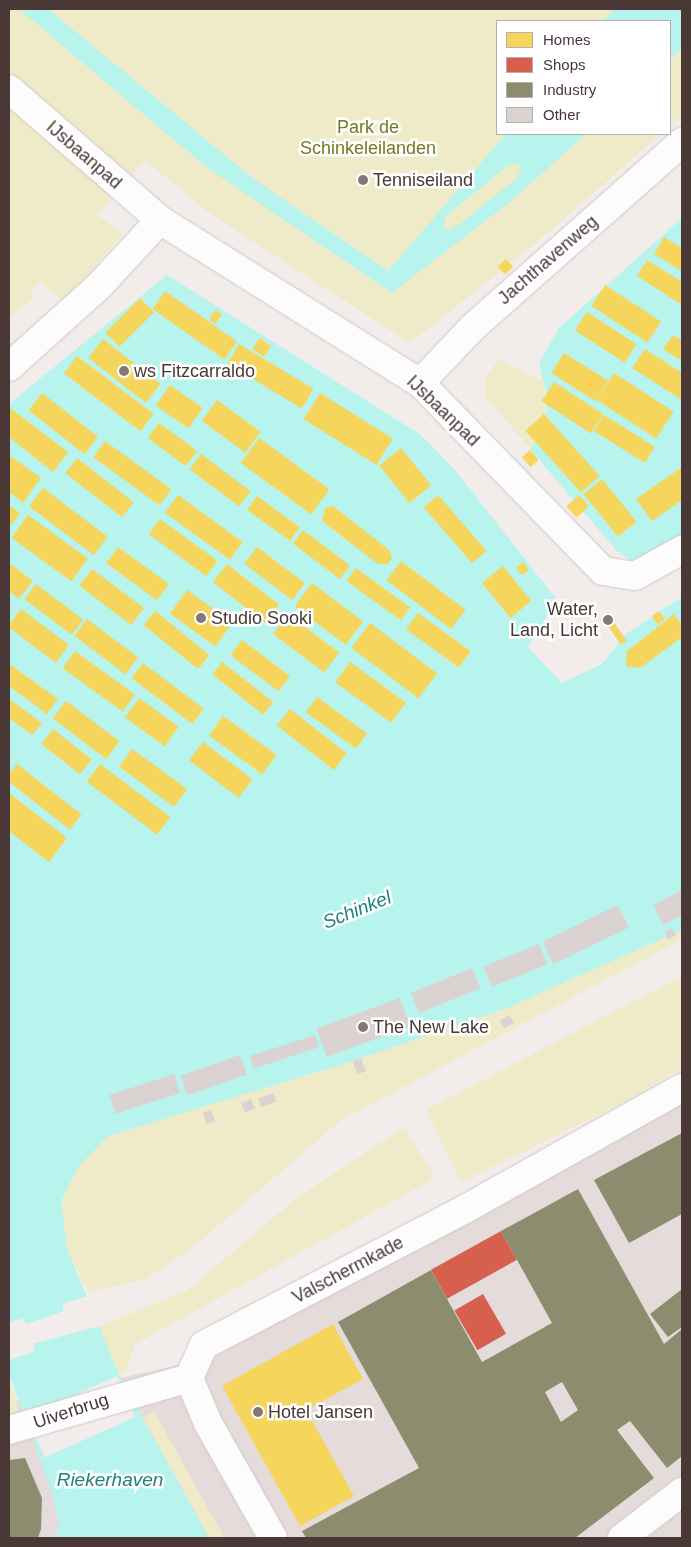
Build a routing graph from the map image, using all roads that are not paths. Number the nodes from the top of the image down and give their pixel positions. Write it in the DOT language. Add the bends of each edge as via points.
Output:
graph roads {
  1 [pos="9,90"];
  2 [pos="682,142"];
  3 [pos="160,220"];
  4 [pos="9,367"];
  5 [pos="420,383"];
  6 [pos="682,550"];
  7 [pos="682,1088"];
  8 [pos="189,1378"];
  9 [pos="9,1430"];
  10 [pos="682,1492"];
  11 [pos="273,1538"];
  12 [pos="622,1538"];
  1 -- 3 [label="street, IJsbaanpad"];
  2 -- 5 [label="street, Jachthavenweg" via="472,328"];
  3 -- 4 [label="street" via="100,285"];
  3 -- 5 [label="street, IJsbaanpad"];
  5 -- 6 [label="street, IJsbaanpad" via="602,571 635,576"];
  7 -- 8 [label="street, Valschermkade" via="467,1208 204,1345"];
  8 -- 9 [label="street, Uiverbrug" via="134,1391"];
  8 -- 11 [label="street"];
  10 -- 12 [label="street"];
}
